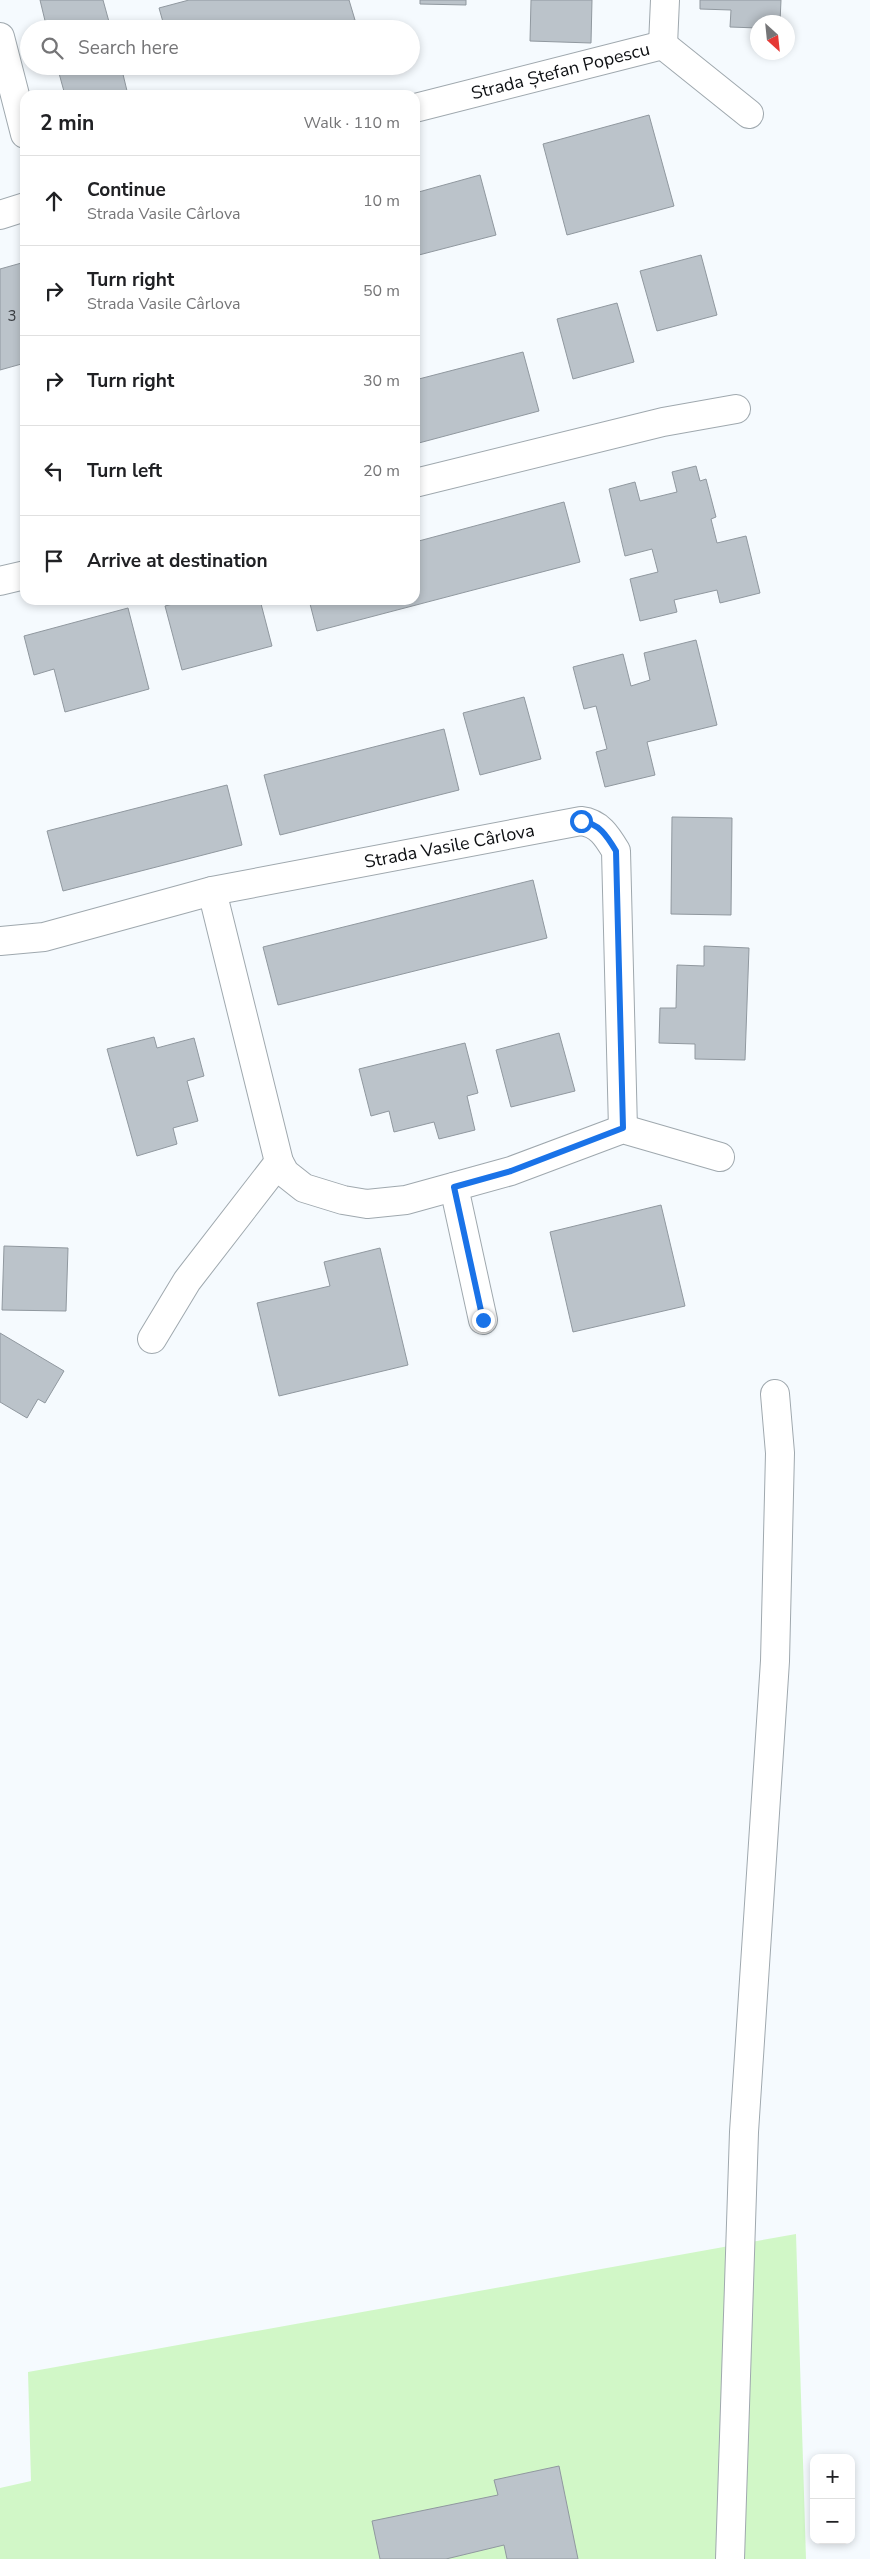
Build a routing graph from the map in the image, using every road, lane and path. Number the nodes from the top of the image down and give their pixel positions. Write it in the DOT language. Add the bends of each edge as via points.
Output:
graph roads {
  1 [pos="665,0"];
  2 [pos="0,37"];
  3 [pos="663,45"];
  4 [pos="420,107"];
  5 [pos="749,114"];
  6 [pos="20,115"];
  7 [pos="20,209"];
  8 [pos="0,215"];
  9 [pos="736,409"];
  10 [pos="420,481"];
  11 [pos="20,576"];
  12 [pos="0,581"];
  13 [pos="212,891"];
  14 [pos="0,941"];
  15 [pos="623,1128"];
  16 [pos="720,1157"];
  17 [pos="279,1162"];
  18 [pos="454,1187"];
  19 [pos="483,1320"];
  20 [pos="152,1339"];
  21 [pos="775,1394"];
  22 [pos="730,2559"];
  1 -- 3 [label="street, Strada Ștefan Popescu"];
  2 -- 6 [label="street"];
  3 -- 4 [label="street, Strada Ștefan Popescu"];
  3 -- 5 [label="street"];
  7 -- 8 [label="street"];
  9 -- 10 [label="street" via="663,422"];
  11 -- 12 [label="street"];
  13 -- 14 [label="street, Strada Vasile Cârlova" via="44,937"];
  13 -- 15 [label="street, Strada Vasile Cârlova" via="581,821 592,822 607,835 616,851"];
  13 -- 17 [label="street"];
  15 -- 16 [label="street"];
  15 -- 18 [label="street" via="511,1171"];
  17 -- 18 [label="street" via="285,1173 304,1188 367,1204 406,1200"];
  17 -- 20 [label="street" via="187,1281"];
  18 -- 19 [label="street"];
  21 -- 22 [label="street" via="780,1453 775,1661 744,2132"];
}
